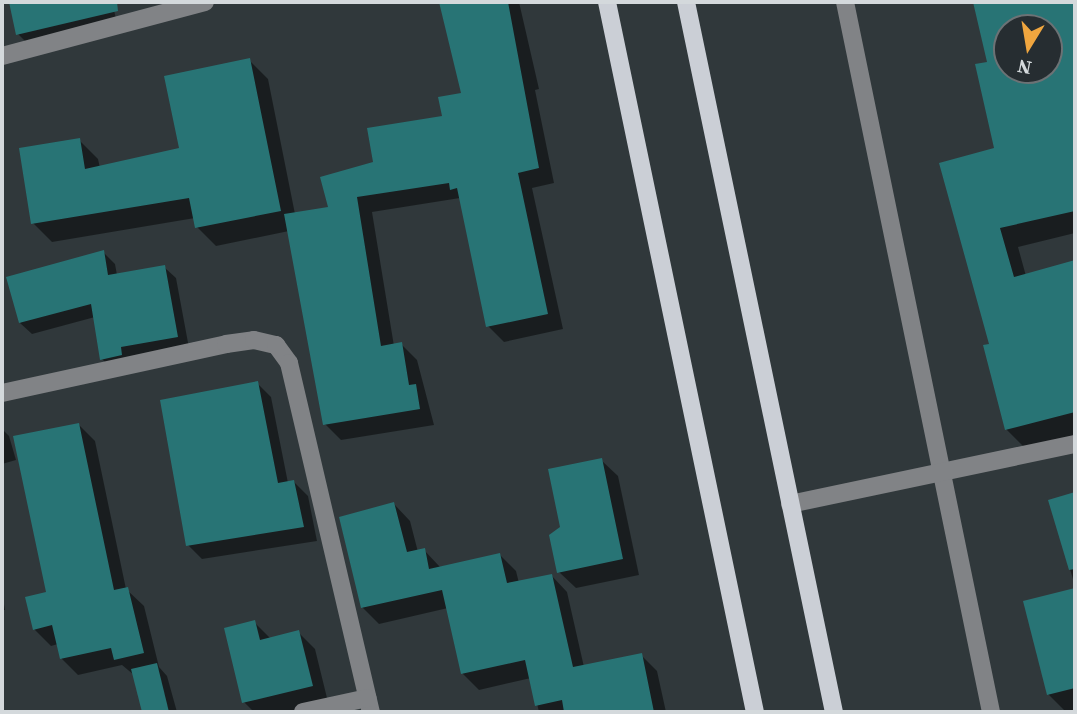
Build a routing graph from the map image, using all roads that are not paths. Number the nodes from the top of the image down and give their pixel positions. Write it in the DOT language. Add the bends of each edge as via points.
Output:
graph roads {
  1 [pos="205,2"];
  2 [pos="607,2"];
  3 [pos="686,2"];
  4 [pos="845,2"];
  5 [pos="144,9"];
  6 [pos="2,56"];
  7 [pos="2,393"];
  8 [pos="1075,444"];
  9 [pos="942,474"];
  10 [pos="790,504"];
  11 [pos="370,705"];
  12 [pos="303,712"];
  13 [pos="755,712"];
  14 [pos="834,712"];
  15 [pos="991,712"];
  1 -- 5 [label="street"];
  2 -- 13 [label="main road"];
  3 -- 10 [label="main road"];
  4 -- 9 [label="street"];
  5 -- 6 [label="street"];
  7 -- 11 [label="street" via="226,344 254,340 276,345 289,363"];
  8 -- 9 [label="street"];
  9 -- 10 [label="street"];
  9 -- 15 [label="street"];
  10 -- 14 [label="main road"];
  11 -- 12 [label="street"];
}
